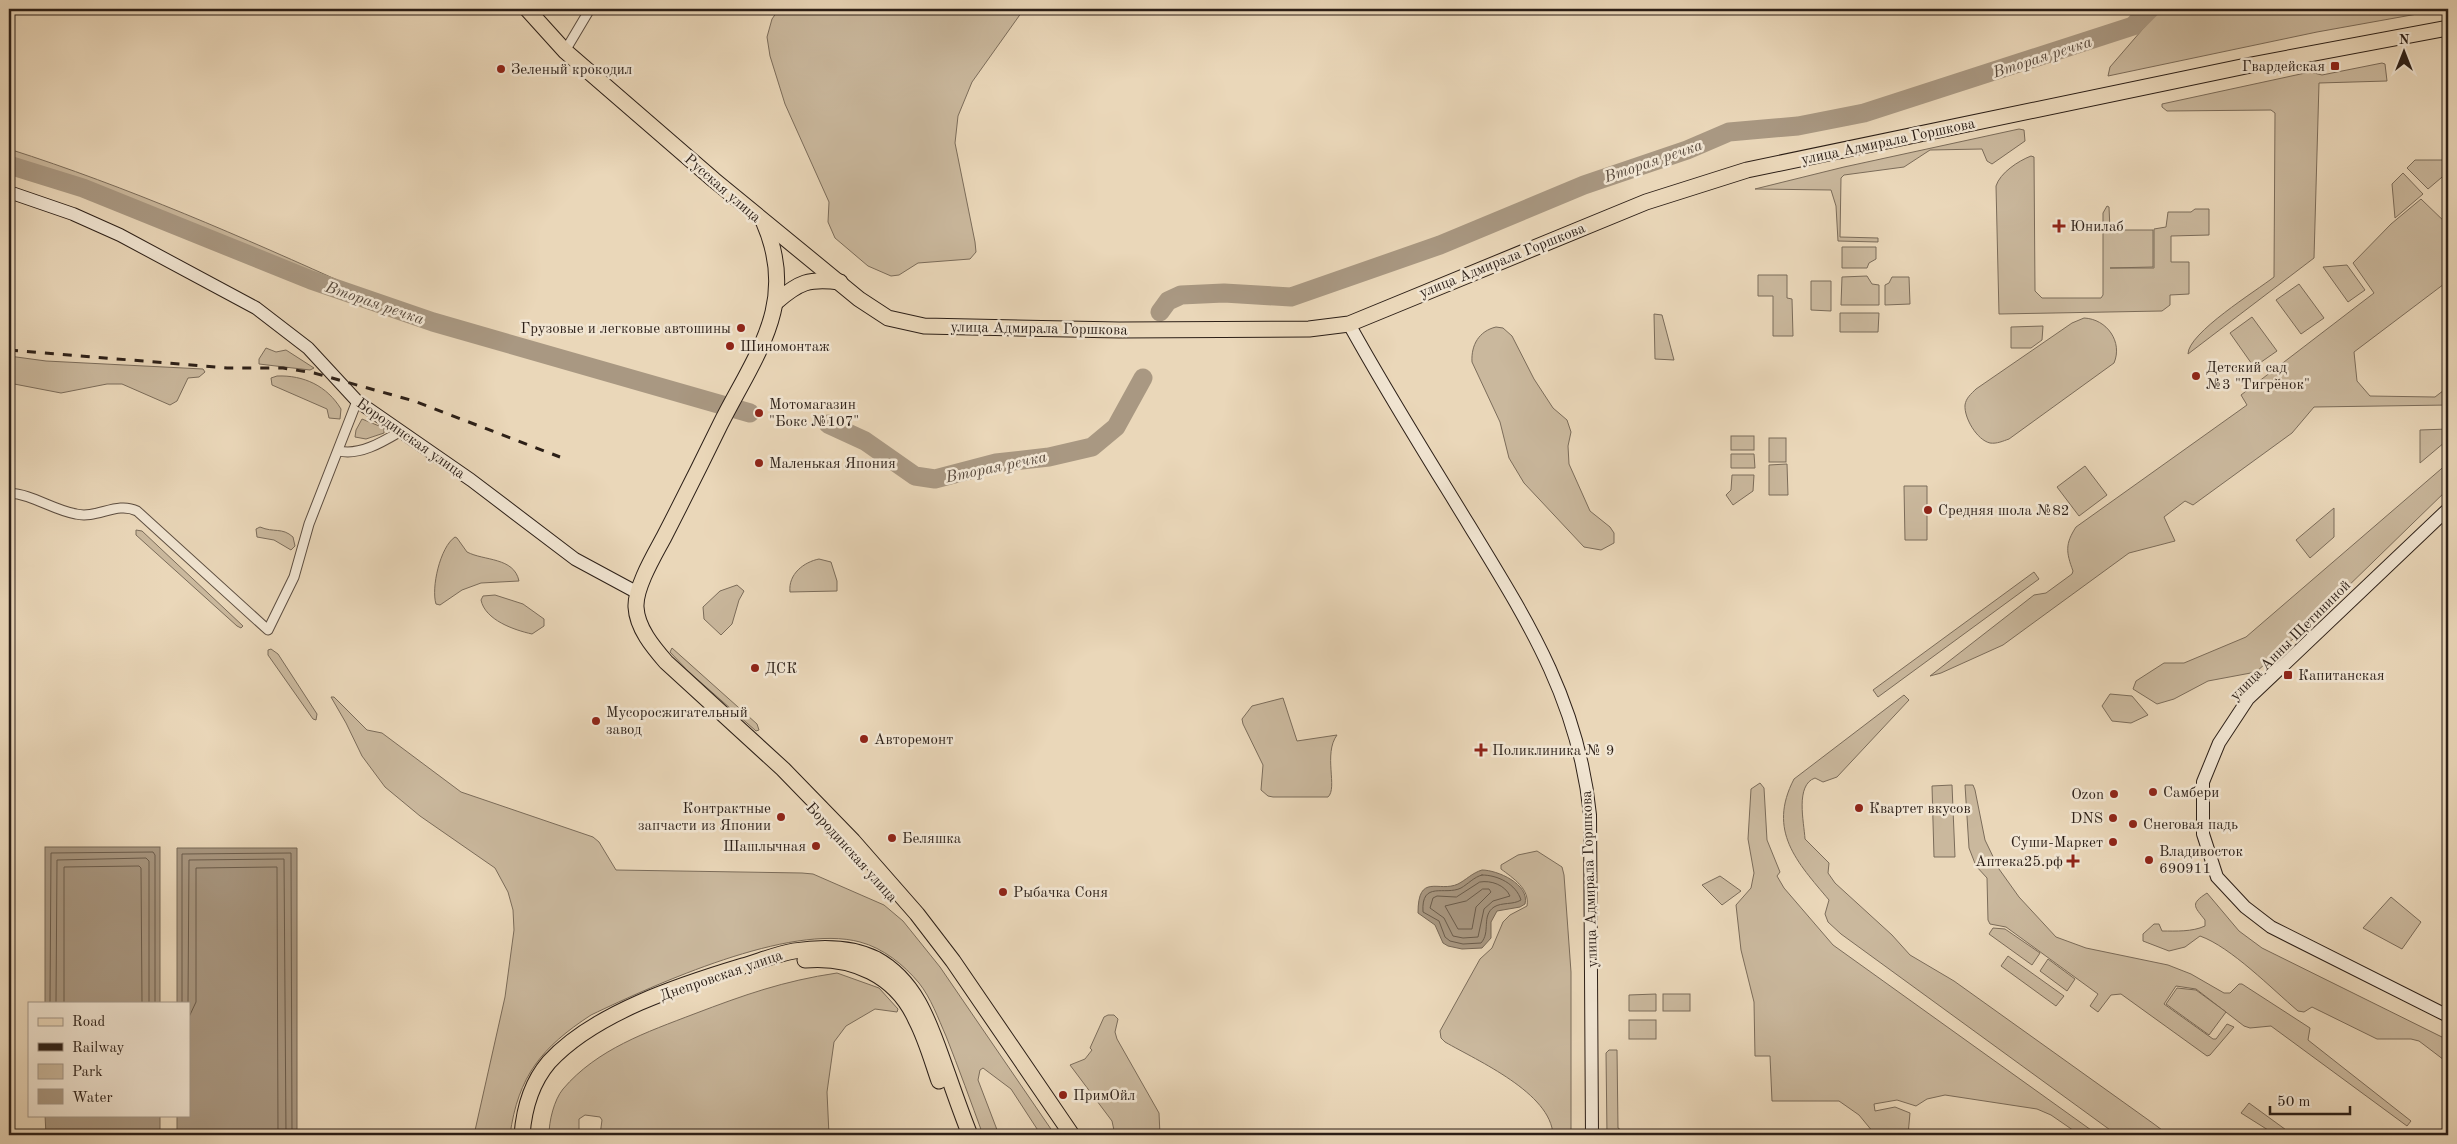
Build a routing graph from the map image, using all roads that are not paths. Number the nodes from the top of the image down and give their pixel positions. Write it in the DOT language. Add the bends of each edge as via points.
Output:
graph roads {
  1 [pos="527,9"];
  2 [pos="590,9"];
  3 [pos="2448,28"];
  4 [pos="565,51"];
  5 [pos="9,192"];
  6 [pos="763,220"];
  7 [pos="840,282"];
  8 [pos="776,302"];
  9 [pos="1349,324"];
  10 [pos="735,397"];
  11 [pos="357,401"];
  12 [pos="401,431"];
  13 [pos="339,451"];
  14 [pos="9,492"];
  15 [pos="2448,509"];
  16 [pos="634,591"];
  17 [pos="2448,1016"];
  18 [pos="522,1135"];
  19 [pos="529,1135"];
  20 [pos="960,1135"];
  21 [pos="970,1135"];
  22 [pos="1063,1135"];
  23 [pos="1072,1135"];
  24 [pos="1592,1135"];
  1 -- 4 [label="main road, Русская улица"];
  2 -- 4 [label="street"];
  3 -- 9 [label="main road, улица Адмирала Горшкова" via="2246,66 1747,170 1654,199"];
  4 -- 6 [label="main road, Русская улица"];
  5 -- 11 [label="main road, Бородинская улица" via="73,214 120,235 256,308 308,348"];
  6 -- 7 [label="main road, улица Адмирала Горшкова"];
  6 -- 8 [label="main road, Русская улица" via="774,246"];
  7 -- 8 [label="main road" via="805,281"];
  7 -- 9 [label="main road, улица Адмирала Горшкова" via="888,318 924,326 1119,330 1309,329"];
  8 -- 10 [label="main road, Русская улица" via="766,337"];
  9 -- 24 [label="main road, улица Адмирала Горшкова" via="1531,630 1557,682 1573,726 1590,815"];
  10 -- 16 [label="main road, Бородинская улица" via="654,558"];
  11 -- 12 [label="main road, Бородинская улица"];
  11 -- 13 [label="street"];
  12 -- 13 [label="street" via="370,447 348,453"];
  12 -- 16 [label="main road, Бородинская улица" via="575,559"];
  13 -- 14 [label="street" via="309,524 294,577 268,630 137,510 123,507 92,515 76,514"];
  15 -- 17 [label="main road, улица Анны Щетининой" via="2248,699 2222,738 2206,773 2202,816 2203,834 2217,877 2245,907 2271,927"];
  16 -- 22 [label="main road, Бородинская улица" via="628,605 630,619 643,648 730,732 778,773 870,870 944,959"];
  16 -- 23 [label="main road, Бородинская улица" via="636,613 650,644 712,707 783,769 911,907 953,961"];
  18 -- 21 [label="main road, Днепровская улица" via="526,1106 536,1082 561,1051 594,1025 616,1013 713,975 793,951 838,949 876,960 910,988 923,1009"];
  19 -- 20 [label="main road, Днепровская улица" via="543,1085 569,1054 594,1035 638,1013 716,984 793,960 812,959 854,963 872,970 902,997 916,1019"];
}
